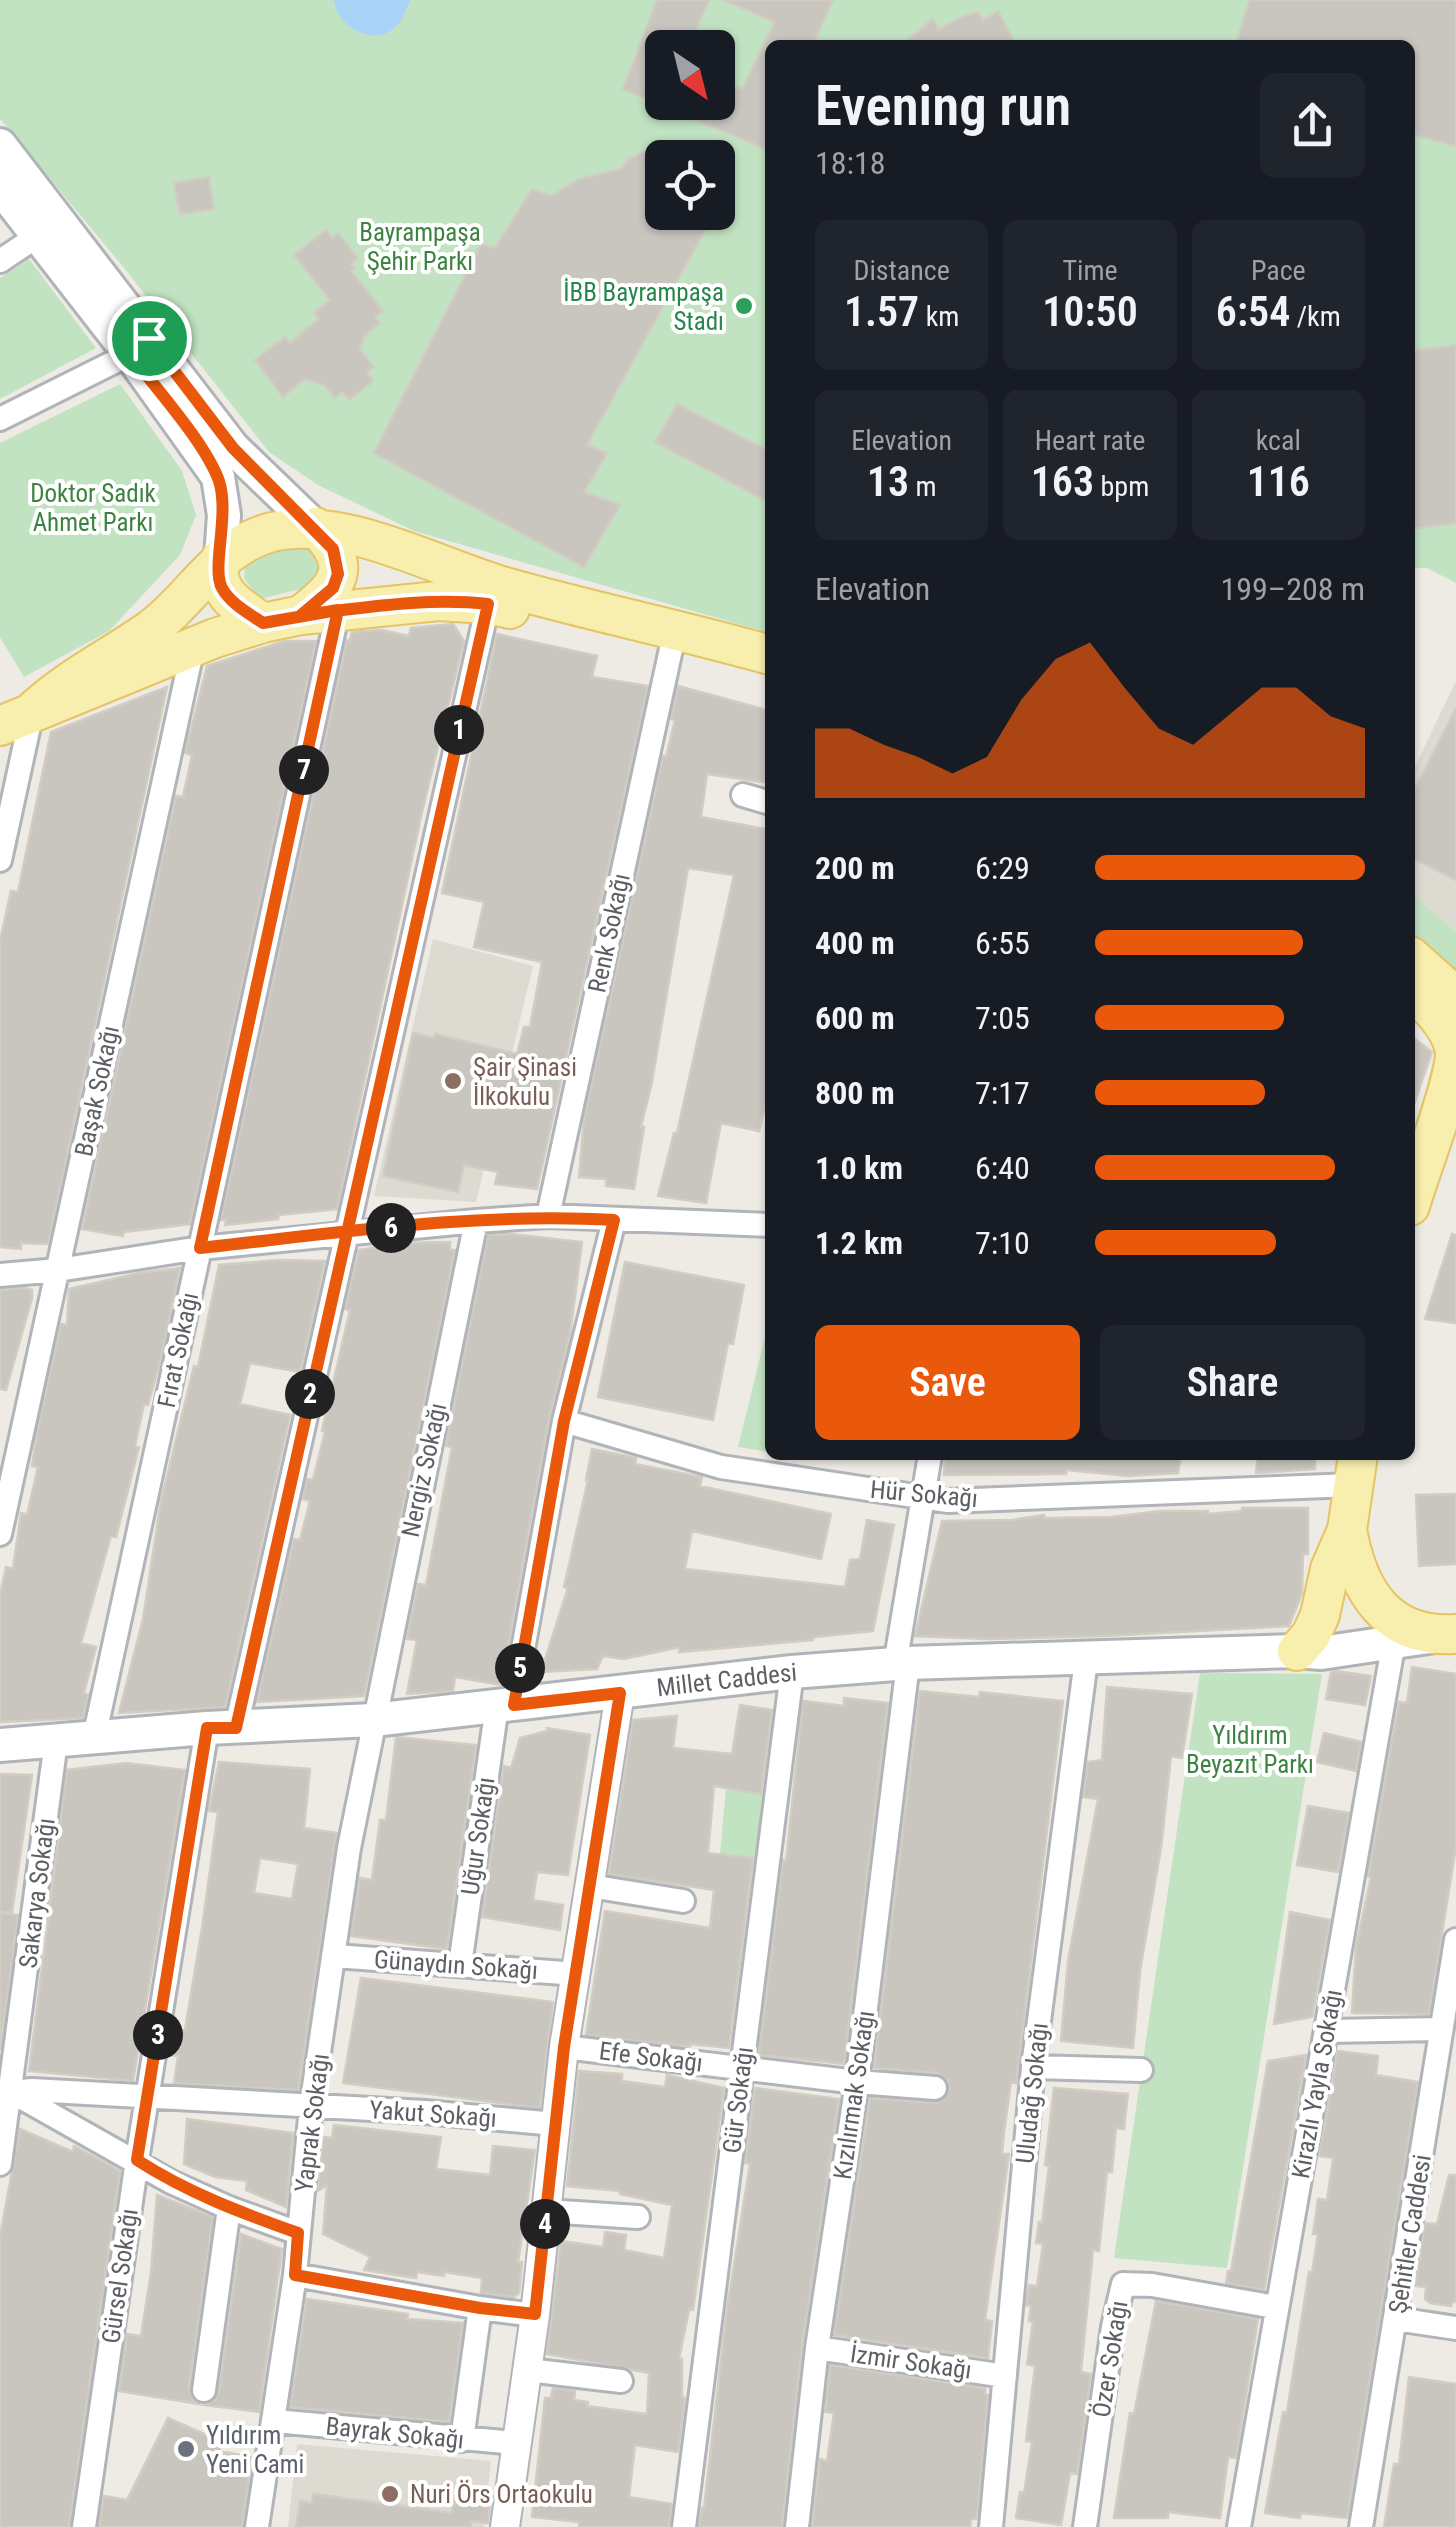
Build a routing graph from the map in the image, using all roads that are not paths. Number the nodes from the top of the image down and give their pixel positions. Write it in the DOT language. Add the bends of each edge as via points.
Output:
graph roads {
  1 [pos="0,145"];
  2 [pos="0,187"];
  3 [pos="39,236"];
  4 [pos="0,261"];
  5 [pos="139,346"];
  6 [pos="0,418"];
  7 [pos="315,527"];
  8 [pos="221,558"];
  9 [pos="488,604"];
  10 [pos="338,610"];
  11 [pos="301,615"];
  12 [pos="263,623"];
  13 [pos="193,647"];
  14 [pos="671,649"];
  15 [pos="765,655"];
  16 [pos="765,678"];
  17 [pos="16,719"];
  18 [pos="743,795"];
  19 [pos="765,802"];
  20 [pos="0,860"];
  21 [pos="1415,960"];
  22 [pos="1415,993"];
  23 [pos="1456,997"];
  24 [pos="1456,1139"];
  25 [pos="1415,1177"];
  26 [pos="1415,1180"];
  27 [pos="548,1216"];
  28 [pos="614,1220"];
  29 [pos="476,1221"];
  30 [pos="765,1225"];
  31 [pos="345,1232"];
  32 [pos="200,1248"];
  33 [pos="58,1270"];
  34 [pos="0,1275"];
  35 [pos="564,1421"];
  36 [pos="929,1460"];
  37 [pos="1355,1470"];
  38 [pos="922,1498"];
  39 [pos="1346,1530"];
  40 [pos="0,1534"];
  41 [pos="1449,1634"];
  42 [pos="1394,1641"];
  43 [pos="1297,1651"];
  44 [pos="1086,1660"];
  45 [pos="902,1664"];
  46 [pos="792,1672"];
  47 [pos="620,1693"];
  48 [pos="505,1706"];
  49 [pos="373,1720"];
  50 [pos="222,1728"];
  51 [pos="94,1738"];
  52 [pos="56,1741"];
  53 [pos="0,1745"];
  54 [pos="590,1886"];
  55 [pos="683,1901"];
  56 [pos="1456,1940"];
  57 [pos="335,1956"];
  58 [pos="460,1965"];
  59 [pos="577,1974"];
  60 [pos="1441,2029"];
  61 [pos="1328,2031"];
  62 [pos="564,2047"];
  63 [pos="1446,2066"];
  64 [pos="1033,2067"];
  65 [pos="742,2068"];
  66 [pos="1142,2070"];
  67 [pos="857,2082"];
  68 [pos="934,2088"];
  69 [pos="6,2090"];
  70 [pos="148,2099"];
  71 [pos="311,2106"];
  72 [pos="555,2124"];
  73 [pos="137,2160"];
  74 [pos="0,2164"];
  75 [pos="228,2208"];
  76 [pos="546,2211"];
  77 [pos="638,2217"];
  78 [pos="298,2233"];
  79 [pos="295,2275"];
  80 [pos="1275,2307"];
  81 [pos="480,2308"];
  82 [pos="535,2314"];
  83 [pos="1396,2319"];
  84 [pos="1456,2328"];
  85 [pos="817,2348"];
  86 [pos="528,2370"];
  87 [pos="1005,2376"];
  88 [pos="621,2381"];
  89 [pos="204,2390"];
  90 [pos="275,2421"];
  91 [pos="462,2440"];
  92 [pos="516,2443"];
  93 [pos="84,2527"];
  94 [pos="258,2527"];
  95 [pos="505,2527"];
  96 [pos="684,2527"];
  97 [pos="797,2527"];
  98 [pos="991,2527"];
  99 [pos="1085,2527"];
  100 [pos="1239,2527"];
  101 [pos="1361,2527"];
  1 -- 5 [label="main road"];
  2 -- 3 [label="main road"];
  3 -- 4 [label="street"];
  3 -- 5 [label="main road"];
  5 -- 6 [label="street"];
  5 -- 7 [label="main road"];
  5 -- 8 [label="main road" via="218,477"];
  7 -- 8 [label="main road" via="272,532"];
  7 -- 11 [label="main road" via="333,549 338,574 333,588"];
  7 -- 15 [label="main road" via="507,587"];
  8 -- 12 [label="main road" via="216,571 222,588"];
  8 -- 17 [label="main road" via="168,616"];
  9 -- 10 [label="main road"];
  9 -- 14 [label="main road"];
  9 -- 31 [label="street, Gürsel Sokağı"];
  10 -- 11 [label="main road"];
  10 -- 32 [label="street, Fırat Sokağı"];
  11 -- 12 [label="main road"];
  12 -- 13 [label="main road"];
  13 -- 17 [label="main road"];
  13 -- 33 [label="street, Başak Sokağı"];
  14 -- 16 [label="main road"];
  14 -- 27 [label="street, Renk Sokağı"];
  17 -- 20 [label="street"];
  18 -- 19 [label="street"];
  21 -- 23 [label="main road"];
  22 -- 25 [label="main road" via="1449,1032 1455,1053 1452,1082"];
  24 -- 26 [label="main road"];
  27 -- 28 [label="street"];
  27 -- 29 [label="street"];
  28 -- 30 [label="street"];
  28 -- 35 [label="street, Uğur Sokağı"];
  29 -- 31 [label="street"];
  29 -- 49 [label="street, Nergiz Sokağı"];
  31 -- 32 [label="street"];
  31 -- 50 [label="street, Gürsel Sokağı"];
  32 -- 33 [label="street"];
  32 -- 51 [label="street, Fırat Sokağı"];
  33 -- 34 [label="street"];
  33 -- 40 [label="street, Başak Sokağı"];
  35 -- 38 [label="street, Hür Sokağı" via="720,1466"];
  35 -- 48 [label="street, Uğur Sokağı"];
  36 -- 38 [label="street, Kızılırmak Sokağı"];
  37 -- 38 [label="street, Hür Sokağı"];
  37 -- 39 [label="main road"];
  38 -- 45 [label="street, Kızılırmak Sokağı"];
  39 -- 41 [label="main road" via="1352,1560 1381,1610 1408,1625"];
  39 -- 43 [label="main road" via="1320,1615"];
  41 -- 42 [label="main road, Millet Caddesi"];
  42 -- 43 [label="main road, Millet Caddesi"];
  42 -- 61 [label="street, Kirazlı Yayla Sokağı"];
  43 -- 44 [label="main road, Millet Caddesi"];
  44 -- 45 [label="main road, Millet Caddesi"];
  44 -- 64 [label="street, Uludağ Sokağı"];
  45 -- 46 [label="main road, Millet Caddesi"];
  45 -- 67 [label="street, Kızılırmak Sokağı"];
  46 -- 47 [label="main road, Millet Caddesi"];
  46 -- 65 [label="street, Gür Sokağı"];
  47 -- 48 [label="main road, Millet Caddesi"];
  47 -- 54 [label="street"];
  48 -- 49 [label="main road, Millet Caddesi"];
  48 -- 58 [label="street, Uğur Sokağı"];
  49 -- 50 [label="main road, Millet Caddesi"];
  49 -- 57 [label="street, Yaprak Sokağı"];
  50 -- 51 [label="main road, Millet Caddesi"];
  50 -- 70 [label="street, Gürsel Sokağı"];
  51 -- 52 [label="main road, Millet Caddesi"];
  52 -- 53 [label="main road, Millet Caddesi"];
  52 -- 69 [label="street, Sakarya Sokağı"];
  54 -- 55 [label="street"];
  54 -- 59 [label="street"];
  56 -- 60 [label="street, Şehitler Caddesi"];
  57 -- 58 [label="street, Günaydın Sokağı"];
  57 -- 71 [label="street, Yaprak Sokağı"];
  58 -- 59 [label="street, Günaydın Sokağı"];
  59 -- 62 [label="street"];
  60 -- 61 [label="street"];
  60 -- 63 [label="street, Şehitler Caddesi"];
  61 -- 80 [label="street, Kirazlı Yayla Sokağı"];
  62 -- 65 [label="street, Efe Sokağı"];
  62 -- 72 [label="street"];
  63 -- 83 [label="street, Şehitler Caddesi"];
  64 -- 66 [label="street"];
  64 -- 87 [label="street, Uludağ Sokağı"];
  65 -- 67 [label="street, Efe Sokağı"];
  65 -- 96 [label="street, Gür Sokağı"];
  67 -- 68 [label="street, Efe Sokağı"];
  67 -- 85 [label="street, Kızılırmak Sokağı"];
  69 -- 70 [label="street, Yakut Sokağı"];
  69 -- 73 [label="street"];
  69 -- 74 [label="street, Sakarya Sokağı"];
  70 -- 71 [label="street, Yakut Sokağı"];
  70 -- 73 [label="street, Gürsel Sokağı"];
  71 -- 72 [label="street, Yakut Sokağı"];
  71 -- 78 [label="street, Yaprak Sokağı"];
  72 -- 76 [label="street"];
  73 -- 75 [label="street"];
  73 -- 93 [label="street, Gürsel Sokağı"];
  75 -- 78 [label="street"];
  75 -- 89 [label="street"];
  76 -- 77 [label="street"];
  76 -- 82 [label="street"];
  78 -- 79 [label="street, Yaprak Sokağı"];
  79 -- 81 [label="street"];
  79 -- 90 [label="street, Yaprak Sokağı"];
  80 -- 99 [label="street, Özer Sokağı" via="1124,2284"];
  80 -- 100 [label="street, Kirazlı Yayla Sokağı"];
  81 -- 82 [label="street"];
  81 -- 91 [label="street"];
  82 -- 86 [label="street"];
  83 -- 84 [label="street"];
  83 -- 101 [label="street, Şehitler Caddesi"];
  85 -- 87 [label="street, İzmir Sokağı"];
  85 -- 97 [label="street, Kızılırmak Sokağı"];
  86 -- 88 [label="street"];
  86 -- 92 [label="street"];
  87 -- 98 [label="street, Uludağ Sokağı"];
  90 -- 91 [label="street, Bayrak Sokağı"];
  90 -- 94 [label="street, Yaprak Sokağı"];
  91 -- 92 [label="street, Bayrak Sokağı"];
  92 -- 95 [label="street"];
}
